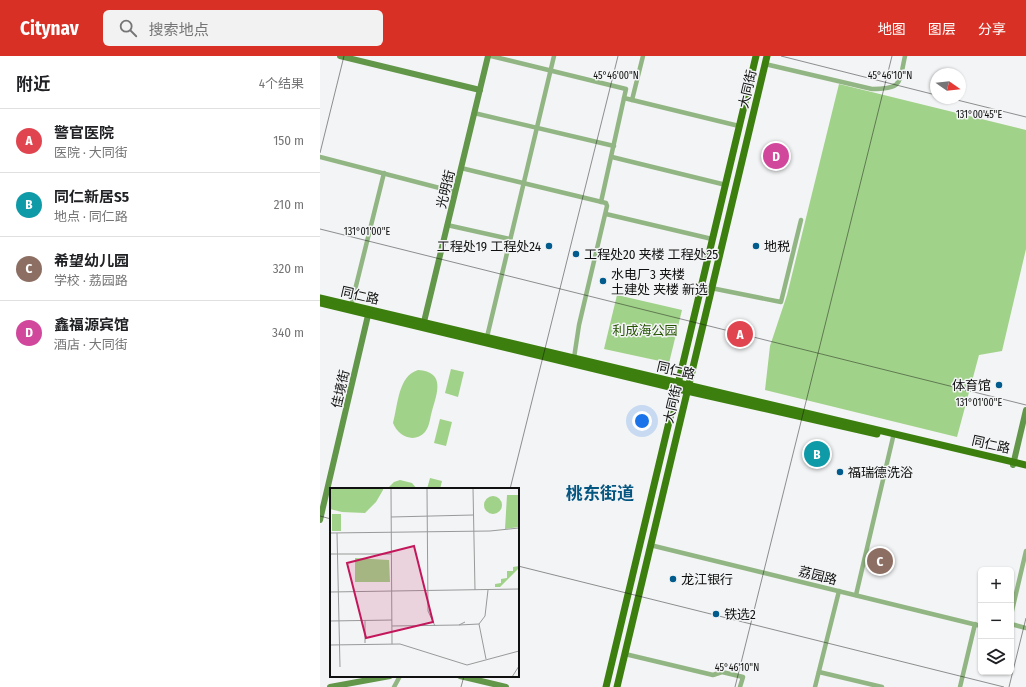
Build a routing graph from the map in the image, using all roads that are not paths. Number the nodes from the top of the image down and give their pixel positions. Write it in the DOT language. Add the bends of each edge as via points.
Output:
graph roads {
  1 [pos="340,56"];
  2 [pos="489,56"];
  3 [pos="554,56"];
  4 [pos="643,56"];
  5 [pos="754,56"];
  6 [pos="767,56"];
  7 [pos="905,56"];
  8 [pos="765,64"];
  9 [pos="550,70"];
  10 [pos="480,90"];
  11 [pos="624,98"];
  12 [pos="632,100"];
  13 [pos="474,113"];
  14 [pos="739,126"];
  15 [pos="537,127"];
  16 [pos="614,146"];
  17 [pos="320,157"];
  18 [pos="612,157"];
  19 [pos="461,168"];
  20 [pos="384,173"];
  21 [pos="524,183"];
  22 [pos="726,185"];
  23 [pos="455,192"];
  24 [pos="601,202"];
  25 [pos="606,214"];
  26 [pos="801,220"];
  27 [pos="447,225"];
  28 [pos="510,239"];
  29 [pos="712,239"];
  30 [pos="711,288"];
  31 [pos="320,298"];
  32 [pos="320,303"];
  33 [pos="351,306"];
  34 [pos="369,312"];
  35 [pos="423,325"];
  36 [pos="486,337"];
  37 [pos="574,358"];
  38 [pos="678,386"];
  39 [pos="688,388"];
  40 [pos="1026,410"];
  41 [pos="894,435"];
  42 [pos="1013,463"];
  43 [pos="1026,466"];
  44 [pos="320,520"];
  45 [pos="650,545"];
  46 [pos="1026,551"];
  47 [pos="839,591"];
  48 [pos="856,595"];
  49 [pos="1014,603"];
  50 [pos="975,624"];
  51 [pos="978,625"];
  52 [pos="1014,625"];
  53 [pos="1026,628"];
  54 [pos="625,654"];
  55 [pos="819,672"];
  56 [pos="385,677"];
  57 [pos="399,677"];
  58 [pos="464,677"];
  59 [pos="330,687"];
  60 [pos="394,687"];
  61 [pos="506,687"];
  62 [pos="606,687"];
  63 [pos="617,687"];
  64 [pos="740,687"];
  65 [pos="815,687"];
  66 [pos="882,687"];
  67 [pos="960,687"];
  1 -- 10 [label="street"];
  2 -- 9 [label="street"];
  2 -- 10 [label="street, 光明街"];
  3 -- 9 [label="street"];
  4 -- 12 [label="street"];
  5 -- 14 [label="main road, 大同街"];
  6 -- 8 [label="main road, 大同街"];
  7 -- 8 [label="street" via="900,81 894,87 886,89 872,89"];
  8 -- 30 [label="main road, 大同街"];
  9 -- 11 [label="street" via="626,89"];
  9 -- 15 [label="street"];
  10 -- 13 [label="street, 光明街"];
  11 -- 12 [label="street"];
  11 -- 16 [label="street"];
  12 -- 14 [label="street"];
  13 -- 15 [label="street"];
  13 -- 19 [label="street, 光明街"];
  14 -- 22 [label="main road, 大同街"];
  15 -- 16 [label="street"];
  15 -- 21 [label="street"];
  16 -- 18 [label="street"];
  17 -- 20 [label="street"];
  18 -- 22 [label="street"];
  18 -- 24 [label="street"];
  19 -- 21 [label="street"];
  19 -- 23 [label="street, 光明街"];
  20 -- 23 [label="street"];
  20 -- 33 [label="street"];
  21 -- 24 [label="street"];
  21 -- 28 [label="street"];
  22 -- 29 [label="main road, 大同街"];
  23 -- 27 [label="street, 光明街"];
  24 -- 25 [label="street" via="607,206"];
  25 -- 29 [label="street"];
  25 -- 37 [label="street" via="579,325"];
  26 -- 30 [label="street" via="781,302"];
  27 -- 28 [label="street"];
  27 -- 35 [label="street, 光明街"];
  28 -- 36 [label="street"];
  29 -- 38 [label="main road, 大同街"];
  30 -- 39 [label="main road, 大同街"];
  31 -- 33 [label="main road, 同仁路"];
  32 -- 34 [label="main road, 同仁路"];
  33 -- 34 [label="main road, 同仁路"];
  34 -- 35 [label="main road, 同仁路"];
  34 -- 44 [label="street, 佳境街"];
  35 -- 36 [label="main road, 同仁路"];
  35 -- 38 [label="main road, 同仁路"];
  36 -- 37 [label="main road, 同仁路"];
  37 -- 38 [label="main road, 同仁路"];
  38 -- 39 [label="main road, 同仁路"];
  38 -- 62 [label="main road, 大同街"];
  39 -- 41 [label="main road, 同仁路"];
  39 -- 45 [label="main road, 大同街"];
  40 -- 42 [label="street"];
  41 -- 42 [label="main road, 同仁路"];
  41 -- 48 [label="street"];
  42 -- 43 [label="main road, 同仁路"];
  45 -- 47 [label="street, 荔园路"];
  45 -- 54 [label="main road, 大同街"];
  46 -- 49 [label="street"];
  47 -- 48 [label="street, 荔园路"];
  47 -- 55 [label="street"];
  48 -- 50 [label="street, 荔园路"];
  50 -- 51 [label="street, 荔园路"];
  50 -- 67 [label="street"];
  52 -- 53 [label="street"];
  54 -- 63 [label="main road, 大同街"];
  54 -- 64 [label="street" via="713,675 722,672 742,677"];
  55 -- 65 [label="street"];
  55 -- 66 [label="street"];
  56 -- 59 [label="street"];
  57 -- 60 [label="street"];
  58 -- 61 [label="street"];
}
